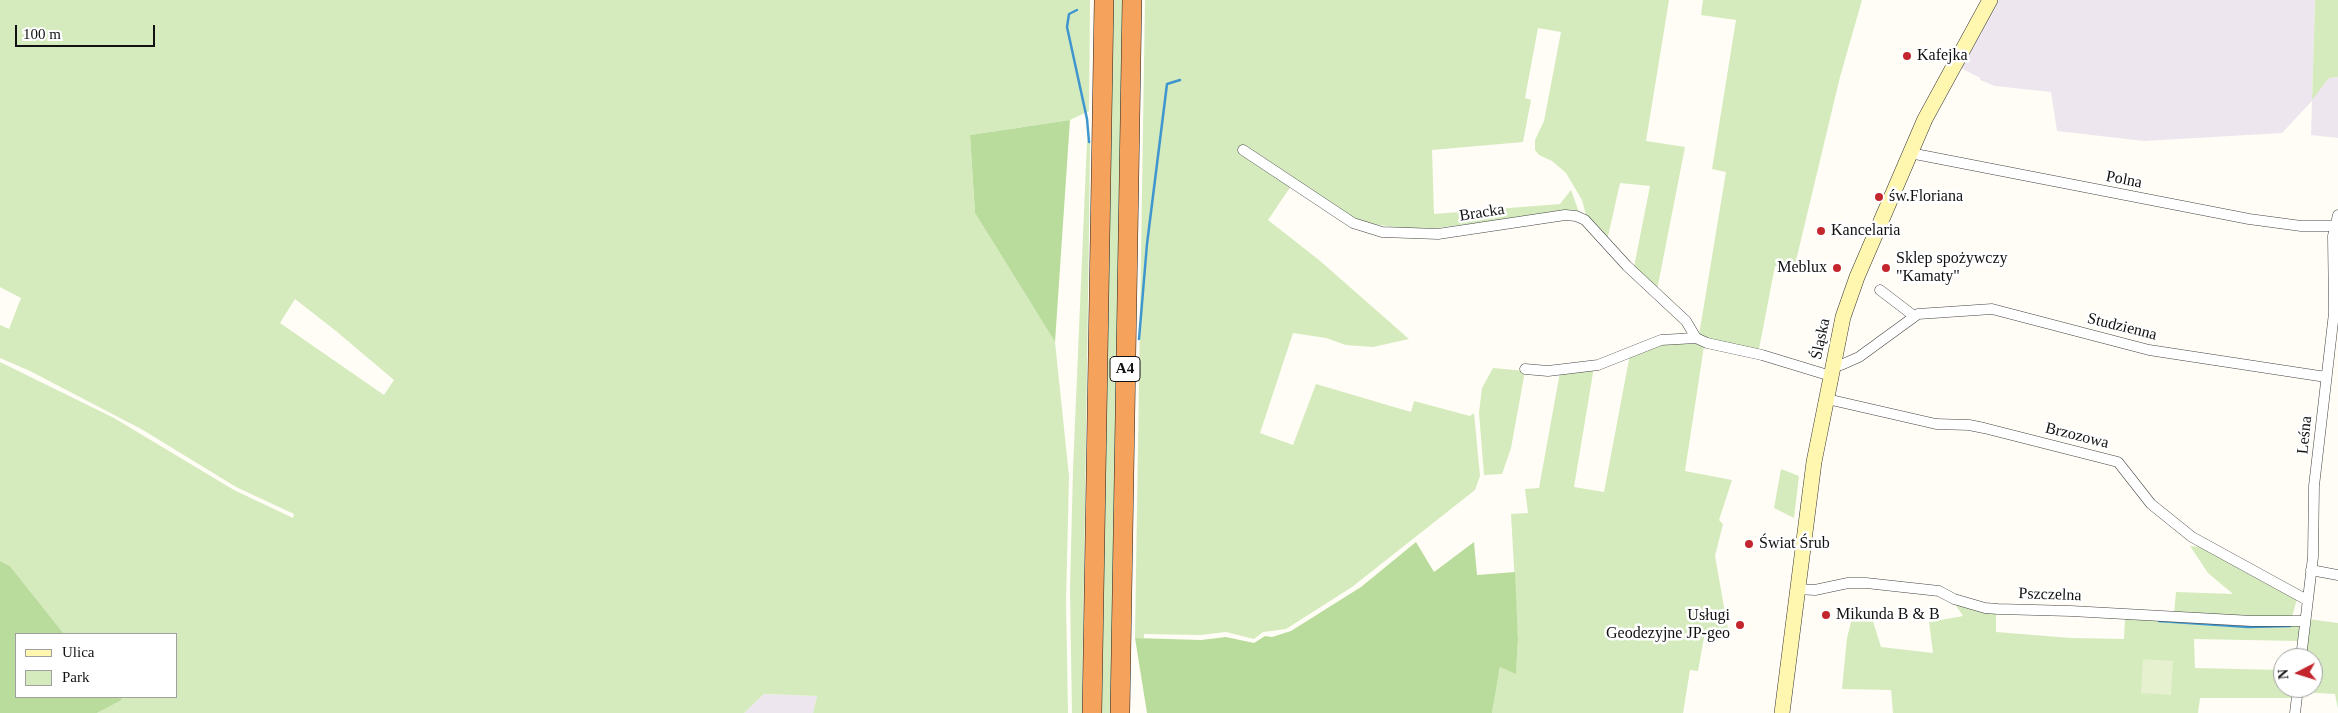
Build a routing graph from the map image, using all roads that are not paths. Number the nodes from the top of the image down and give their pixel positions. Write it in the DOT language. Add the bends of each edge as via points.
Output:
graph roads {
  1 [pos="1104,0"];
  2 [pos="1132,0"];
  3 [pos="1990,0"];
  4 [pos="1243,150"];
  5 [pos="1910,153"];
  6 [pos="2338,216"];
  7 [pos="2334,226"];
  8 [pos="1880,290"];
  9 [pos="1914,316"];
  10 [pos="1696,338"];
  11 [pos="1525,369"];
  12 [pos="1833,371"];
  13 [pos="2326,377"];
  14 [pos="1827,399"];
  15 [pos="2311,570"];
  16 [pos="2338,575"];
  17 [pos="1797,589"];
  18 [pos="2307,600"];
  19 [pos="2305,621"];
  20 [pos="2302,648"];
  21 [pos="2297,698"];
  22 [pos="1092,713"];
  23 [pos="1120,713"];
  24 [pos="1782,713"];
  25 [pos="2295,713"];
  1 -- 22 [label="highway, A4"];
  2 -- 23 [label="highway, A4"];
  3 -- 5 [label="main road, Śląska"];
  4 -- 10 [label="street, Bracka" via="1353,223 1382,232 1438,234 1576,216 1584,220 1686,321"];
  5 -- 7 [label="street, Polna" via="2249,219 2301,226"];
  5 -- 12 [label="main road, Śląska" via="1848,300"];
  6 -- 7 [label="street, Leśna"];
  7 -- 13 [label="street, Leśna" via="2334,313"];
  8 -- 9 [label="street"];
  9 -- 12 [label="street, Studzienna" via="1859,357"];
  9 -- 13 [label="street, Studzienna" via="1992,309 2149,350"];
  10 -- 11 [label="street" via="1661,340 1598,365 1548,371"];
  10 -- 12 [label="street"];
  12 -- 14 [label="main road, Śląska"];
  13 -- 15 [label="street, Leśna" via="2312,515"];
  14 -- 17 [label="main road, Śląska" via="1814,462"];
  14 -- 18 [label="street, Brzozowa" via="1936,424 1984,428 2118,462 2151,504 2192,537"];
  15 -- 16 [label="street"];
  15 -- 18 [label="street, Leśna"];
  17 -- 19 [label="street, Pszczelna" via="1815,590 1866,583 1939,591 1985,608"];
  17 -- 24 [label="main road, Śląska"];
  18 -- 19 [label="street, Leśna"];
  19 -- 20 [label="street, Leśna"];
  21 -- 25 [label="street"];
}
